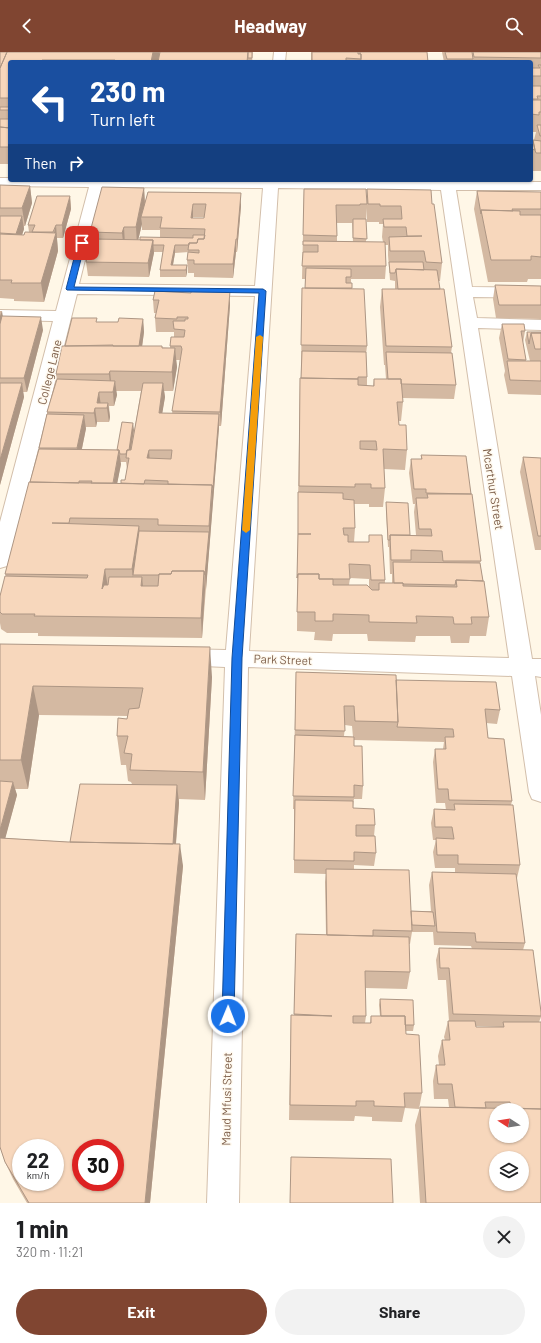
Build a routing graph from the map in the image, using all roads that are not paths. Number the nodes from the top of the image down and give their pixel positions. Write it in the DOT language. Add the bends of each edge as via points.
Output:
graph roads {
  1 [pos="0,182"];
  2 [pos="159,182"];
  3 [pos="271,182"];
  4 [pos="97,183"];
  5 [pos="448,185"];
  6 [pos="541,186"];
  7 [pos="70,289"];
  8 [pos="263,291"];
  9 [pos="464,292"];
  10 [pos="541,294"];
  11 [pos="0,315"];
  12 [pos="63,316"];
  13 [pos="469,323"];
  14 [pos="541,325"];
  15 [pos="0,561"];
  16 [pos="160,657"];
  17 [pos="237,658"];
  18 [pos="531,668"];
  19 [pos="541,792"];
  20 [pos="223,1203"];
  1 -- 4 [label="street"];
  2 -- 3 [label="street"];
  2 -- 4 [label="street"];
  3 -- 5 [label="street"];
  3 -- 8 [label="street, Maud Mfusi Street"];
  4 -- 7 [label="street, College Lane"];
  5 -- 6 [label="street"];
  5 -- 9 [label="street, Mcarthur Street"];
  7 -- 8 [label="street"];
  7 -- 12 [label="street, College Lane"];
  8 -- 17 [label="street, Maud Mfusi Street"];
  9 -- 10 [label="street"];
  9 -- 13 [label="street, Mcarthur Street"];
  11 -- 12 [label="street"];
  12 -- 15 [label="street, College Lane"];
  13 -- 14 [label="street"];
  13 -- 18 [label="street, Mcarthur Street"];
  16 -- 17 [label="street, Park Street"];
  17 -- 18 [label="street, Park Street"];
  17 -- 20 [label="street, Maud Mfusi Street"];
  18 -- 19 [label="street, Mcarthur Street"];
}
